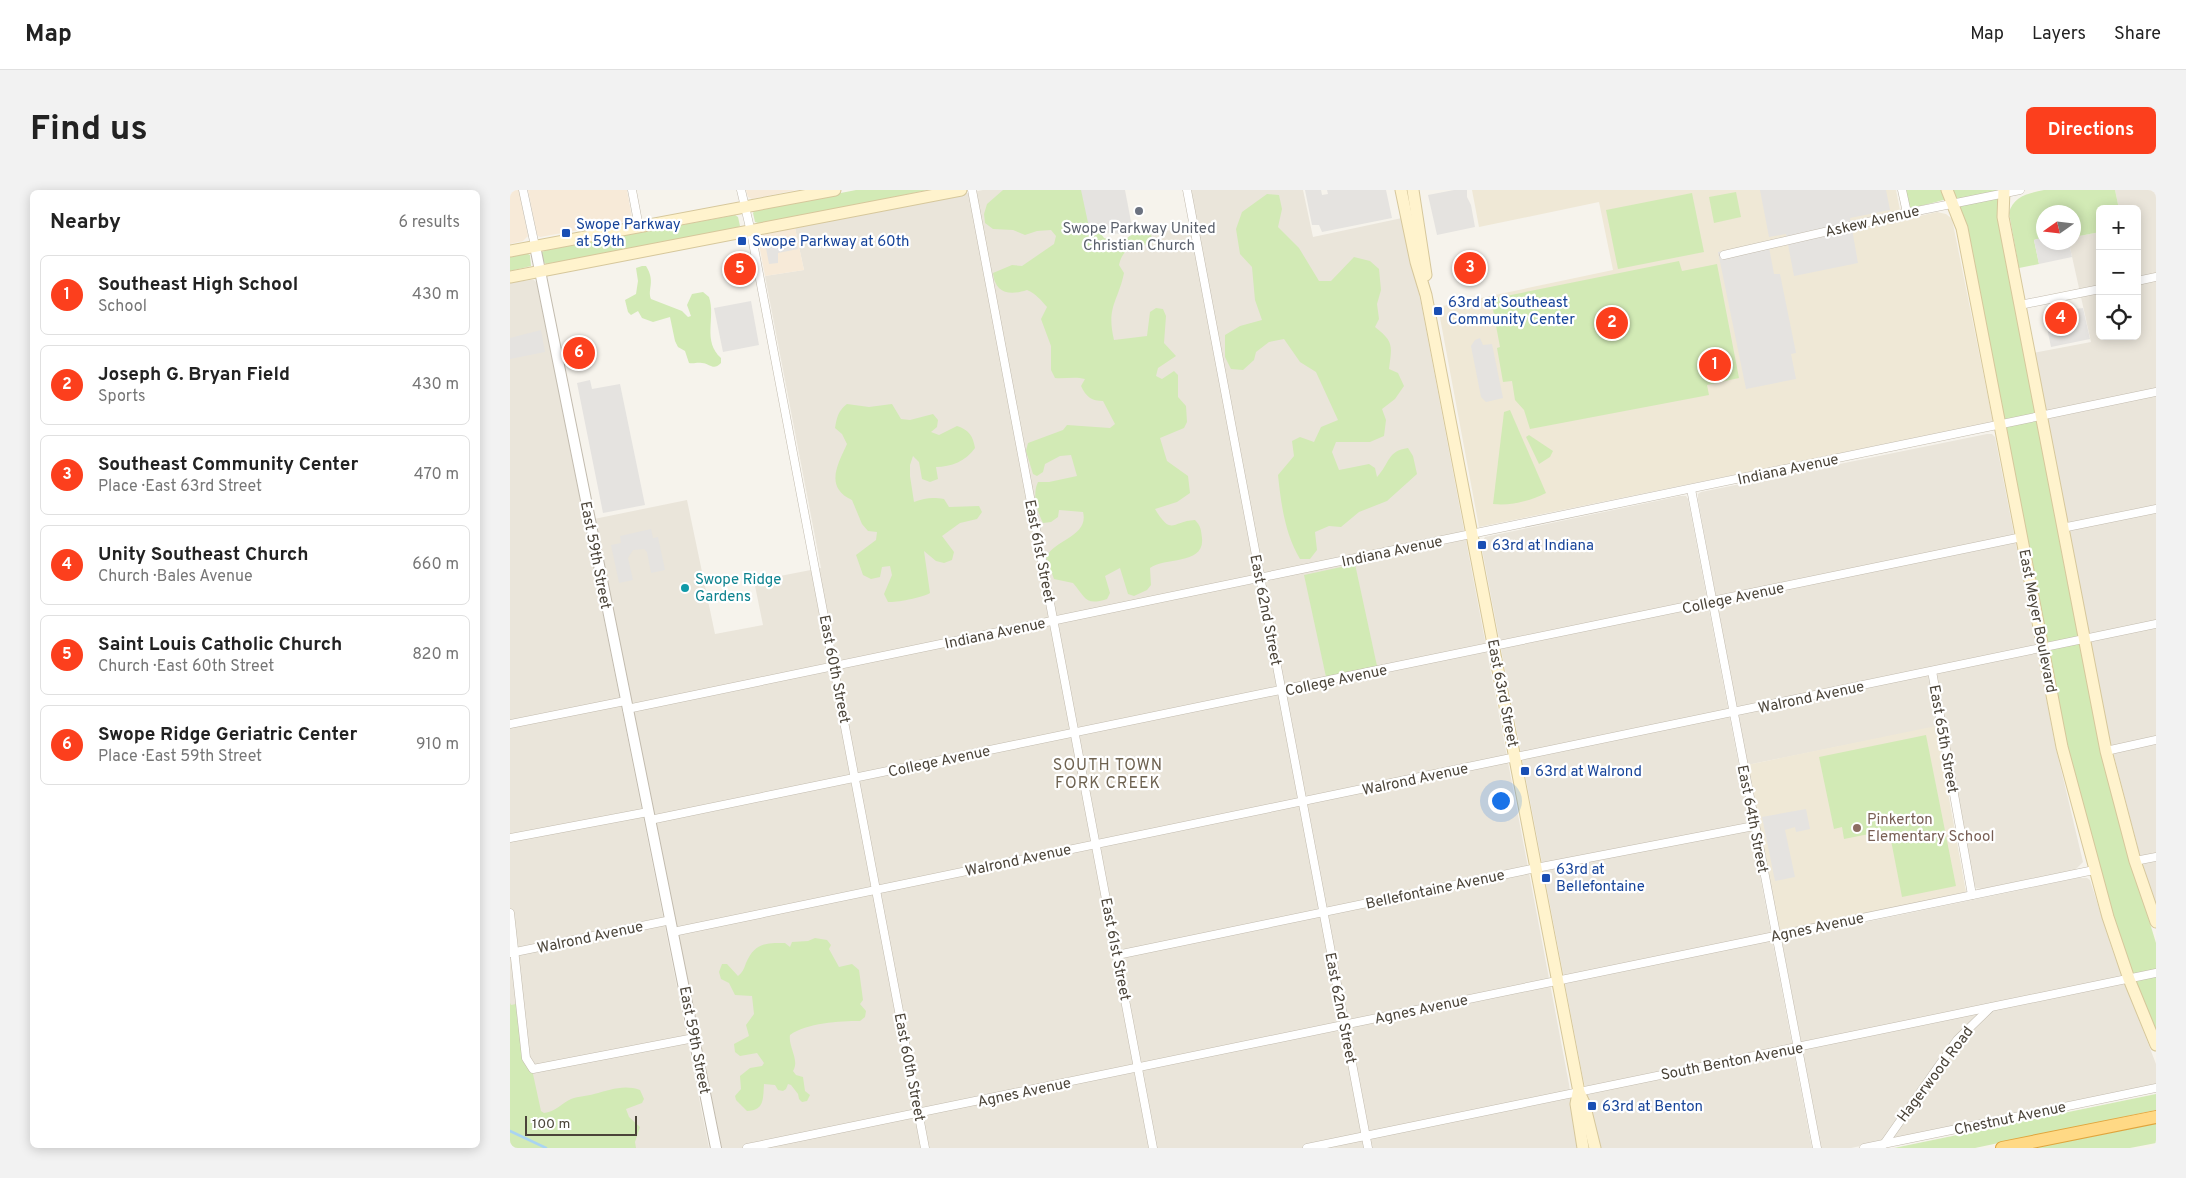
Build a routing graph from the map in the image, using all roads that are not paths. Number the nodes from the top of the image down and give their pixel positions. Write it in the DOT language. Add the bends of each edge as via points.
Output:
graph roads {
  1 [pos="523,190"];
  2 [pos="632,190"];
  3 [pos="741,190"];
  4 [pos="834,190"];
  5 [pos="960,190"];
  6 [pos="972,190"];
  7 [pos="1187,190"];
  8 [pos="1401,190"];
  9 [pos="1413,190"];
  10 [pos="1902,190"];
  11 [pos="1947,190"];
  12 [pos="2020,190"];
  13 [pos="2003,192"];
  14 [pos="1954,204"];
  15 [pos="744,208"];
  16 [pos="1907,213"];
  17 [pos="639,227"];
  18 [pos="751,232"];
  19 [pos="535,246"];
  20 [pos="510,251"];
  21 [pos="1724,255"];
  22 [pos="540,271"];
  23 [pos="510,277"];
  24 [pos="2156,277"];
  25 [pos="2141,280"];
  26 [pos="2096,290"];
  27 [pos="1426,295"];
  28 [pos="2020,305"];
  29 [pos="2156,392"];
  30 [pos="2041,416"];
  31 [pos="2000,425"];
  32 [pos="1691,489"];
  33 [pos="2156,509"];
  34 [pos="2062,528"];
  35 [pos="1472,535"];
  36 [pos="2022,537"];
  37 [pos="1260,579"];
  38 [pos="1712,602"];
  39 [pos="1054,621"];
  40 [pos="2156,624"];
  41 [pos="2083,640"];
  42 [pos="1494,647"];
  43 [pos="2043,648"];
  44 [pos="835,666"];
  45 [pos="1932,671"];
  46 [pos="1281,691"];
  47 [pos="626,705"];
  48 [pos="1733,713"];
  49 [pos="510,724"];
  50 [pos="1075,733"];
  51 [pos="2156,740"];
  52 [pos="2106,751"];
  53 [pos="1515,758"];
  54 [pos="856,778"];
  55 [pos="1302,802"];
  56 [pos="649,816"];
  57 [pos="1754,826"];
  58 [pos="510,838"];
  59 [pos="1096,844"];
  60 [pos="2156,857"];
  61 [pos="2135,861"];
  62 [pos="1536,868"];
  63 [pos="2094,870"];
  64 [pos="876,890"];
  65 [pos="1972,895"];
  66 [pos="1322,912"];
  67 [pos="510,913"];
  68 [pos="671,920"];
  69 [pos="2156,922"];
  70 [pos="673,932"];
  71 [pos="1775,936"];
  72 [pos="512,953"];
  73 [pos="1117,955"];
  74 [pos="2156,973"];
  75 [pos="2129,979"];
  76 [pos="1557,980"];
  77 [pos="1991,1007"];
  78 [pos="1344,1025"];
  79 [pos="694,1038"];
  80 [pos="2156,1045"];
  81 [pos="1798,1047"];
  82 [pos="1138,1068"];
  83 [pos="2156,1088"];
  84 [pos="1579,1092"];
  85 [pos="919,1113"];
  86 [pos="2156,1117"];
  87 [pos="1365,1136"];
  88 [pos="1884,1144"];
  89 [pos="716,1148"];
  90 [pos="747,1148"];
  91 [pos="925,1148"];
  92 [pos="1153,1148"];
  93 [pos="1307,1148"];
  94 [pos="1368,1148"];
  95 [pos="1583,1148"];
  96 [pos="1595,1148"];
  97 [pos="1817,1148"];
  98 [pos="1864,1148"];
  99 [pos="2002,1148"];
  1 -- 19 [label="street, East 59th Street"];
  2 -- 17 [label="street"];
  3 -- 15 [label="street, East 60th Street"];
  4 -- 15 [label="main road"];
  5 -- 18 [label="main road"];
  6 -- 39 [label="street, East 61st Street"];
  7 -- 37 [label="street, East 62nd Street"];
  8 -- 27 [label="main road, East 63rd Street"];
  9 -- 27 [label="main road, East 63rd Street" via="1427,280"];
  10 -- 16 [label="street"];
  11 -- 14 [label="main road, East Meyer Boulevard"];
  12 -- 13 [label="street, Askew Avenue"];
  13 -- 14 [label="street, Askew Avenue"];
  13 -- 28 [label="main road" via="2003,217"];
  14 -- 16 [label="street, Askew Avenue"];
  14 -- 31 [label="main road, East Meyer Boulevard" via="1962,228"];
  15 -- 17 [label="main road"];
  15 -- 18 [label="street, East 60th Street"];
  16 -- 21 [label="street, Askew Avenue"];
  17 -- 19 [label="main road"];
  18 -- 22 [label="main road"];
  18 -- 44 [label="street, East 60th Street"];
  19 -- 20 [label="main road"];
  19 -- 22 [label="street, East 59th Street"];
  22 -- 23 [label="main road"];
  22 -- 47 [label="street, East 59th Street"];
  24 -- 25 [label="street"];
  26 -- 28 [label="street"];
  27 -- 35 [label="main road, East 63rd Street"];
  28 -- 30 [label="main road"];
  29 -- 30 [label="street, Indiana Avenue"];
  30 -- 31 [label="street, Indiana Avenue"];
  30 -- 34 [label="main road"];
  31 -- 32 [label="street, Indiana Avenue"];
  31 -- 36 [label="main road, East Meyer Boulevard"];
  32 -- 35 [label="street, Indiana Avenue"];
  32 -- 38 [label="street, East 64th Street"];
  33 -- 34 [label="street"];
  34 -- 41 [label="main road"];
  35 -- 37 [label="street, Indiana Avenue"];
  35 -- 42 [label="main road, East 63rd Street"];
  36 -- 38 [label="street, College Avenue"];
  36 -- 43 [label="main road, East Meyer Boulevard"];
  37 -- 39 [label="street, Indiana Avenue"];
  37 -- 46 [label="street, East 62nd Street"];
  38 -- 42 [label="street, College Avenue"];
  38 -- 48 [label="street, East 64th Street"];
  39 -- 44 [label="street, Indiana Avenue"];
  39 -- 50 [label="street, East 61st Street"];
  40 -- 41 [label="street, Walrond Avenue"];
  41 -- 43 [label="street, Walrond Avenue"];
  41 -- 52 [label="main road"];
  42 -- 46 [label="street, College Avenue"];
  42 -- 53 [label="main road, East 63rd Street"];
  43 -- 45 [label="street, Walrond Avenue"];
  43 -- 63 [label="main road, East Meyer Boulevard" via="2062,747"];
  44 -- 47 [label="street, Indiana Avenue"];
  44 -- 54 [label="street, East 60th Street"];
  45 -- 48 [label="street, Walrond Avenue"];
  45 -- 65 [label="street, East 65th Street"];
  46 -- 50 [label="street, College Avenue"];
  46 -- 55 [label="street, East 62nd Street"];
  47 -- 49 [label="street, Indiana Avenue"];
  47 -- 56 [label="street, East 59th Street"];
  48 -- 53 [label="street, Walrond Avenue"];
  48 -- 57 [label="street, East 64th Street"];
  50 -- 54 [label="street, College Avenue"];
  50 -- 59 [label="street, East 61st Street"];
  51 -- 52 [label="street"];
  52 -- 61 [label="main road"];
  53 -- 55 [label="street, Walrond Avenue"];
  53 -- 62 [label="main road, East 63rd Street"];
  54 -- 56 [label="street, College Avenue"];
  54 -- 64 [label="street, East 60th Street"];
  55 -- 59 [label="street, Walrond Avenue"];
  55 -- 66 [label="street, East 62nd Street"];
  56 -- 58 [label="street, College Avenue"];
  56 -- 68 [label="street, East 59th Street"];
  57 -- 62 [label="street, Bellefontaine Avenue"];
  57 -- 71 [label="street, East 64th Street"];
  59 -- 64 [label="street, Walrond Avenue"];
  59 -- 73 [label="street, East 61st Street"];
  60 -- 61 [label="street"];
  61 -- 69 [label="main road"];
  62 -- 66 [label="street, Bellefontaine Avenue"];
  62 -- 76 [label="main road, East 63rd Street"];
  63 -- 65 [label="street, Agnes Avenue"];
  63 -- 75 [label="main road, East Meyer Boulevard"];
  64 -- 70 [label="street, Walrond Avenue"];
  64 -- 85 [label="street, East 60th Street"];
  65 -- 71 [label="street, Agnes Avenue"];
  66 -- 73 [label="street, Bellefontaine Avenue"];
  66 -- 78 [label="street, East 62nd Street"];
  67 -- 72 [label="street"];
  68 -- 70 [label="street, East 59th Street"];
  68 -- 72 [label="street, Walrond Avenue"];
  70 -- 79 [label="street, East 59th Street"];
  71 -- 76 [label="street, Agnes Avenue"];
  71 -- 81 [label="street, East 64th Street"];
  72 -- 79 [label="street" via="526,1058 533,1069"];
  73 -- 82 [label="street, East 61st Street"];
  74 -- 75 [label="street, South Benton Avenue"];
  75 -- 77 [label="street, South Benton Avenue"];
  75 -- 80 [label="main road, East Meyer Boulevard"];
  76 -- 78 [label="street, Agnes Avenue"];
  76 -- 84 [label="main road, East 63rd Street"];
  77 -- 81 [label="street, South Benton Avenue"];
  77 -- 88 [label="street, Hagerwood Road" via="1958,1040"];
  78 -- 82 [label="street, Agnes Avenue"];
  78 -- 87 [label="street, East 62nd Street"];
  79 -- 89 [label="street, East 59th Street"];
  81 -- 84 [label="street, South Benton Avenue"];
  81 -- 97 [label="street, East 64th Street"];
  82 -- 85 [label="street, Agnes Avenue"];
  82 -- 92 [label="street, East 61st Street"];
  83 -- 88 [label="street, Chestnut Avenue"];
  84 -- 87 [label="street, South Benton Avenue"];
  84 -- 95 [label="main road, East 63rd Street" via="1576,1104"];
  84 -- 96 [label="main road, East 63rd Street"];
  85 -- 90 [label="street, Agnes Avenue"];
  85 -- 91 [label="street, East 60th Street"];
  86 -- 99 [label="highway"];
  87 -- 93 [label="street, South Benton Avenue"];
  87 -- 94 [label="street, East 62nd Street"];
  88 -- 98 [label="street, Chestnut Avenue"];
}
